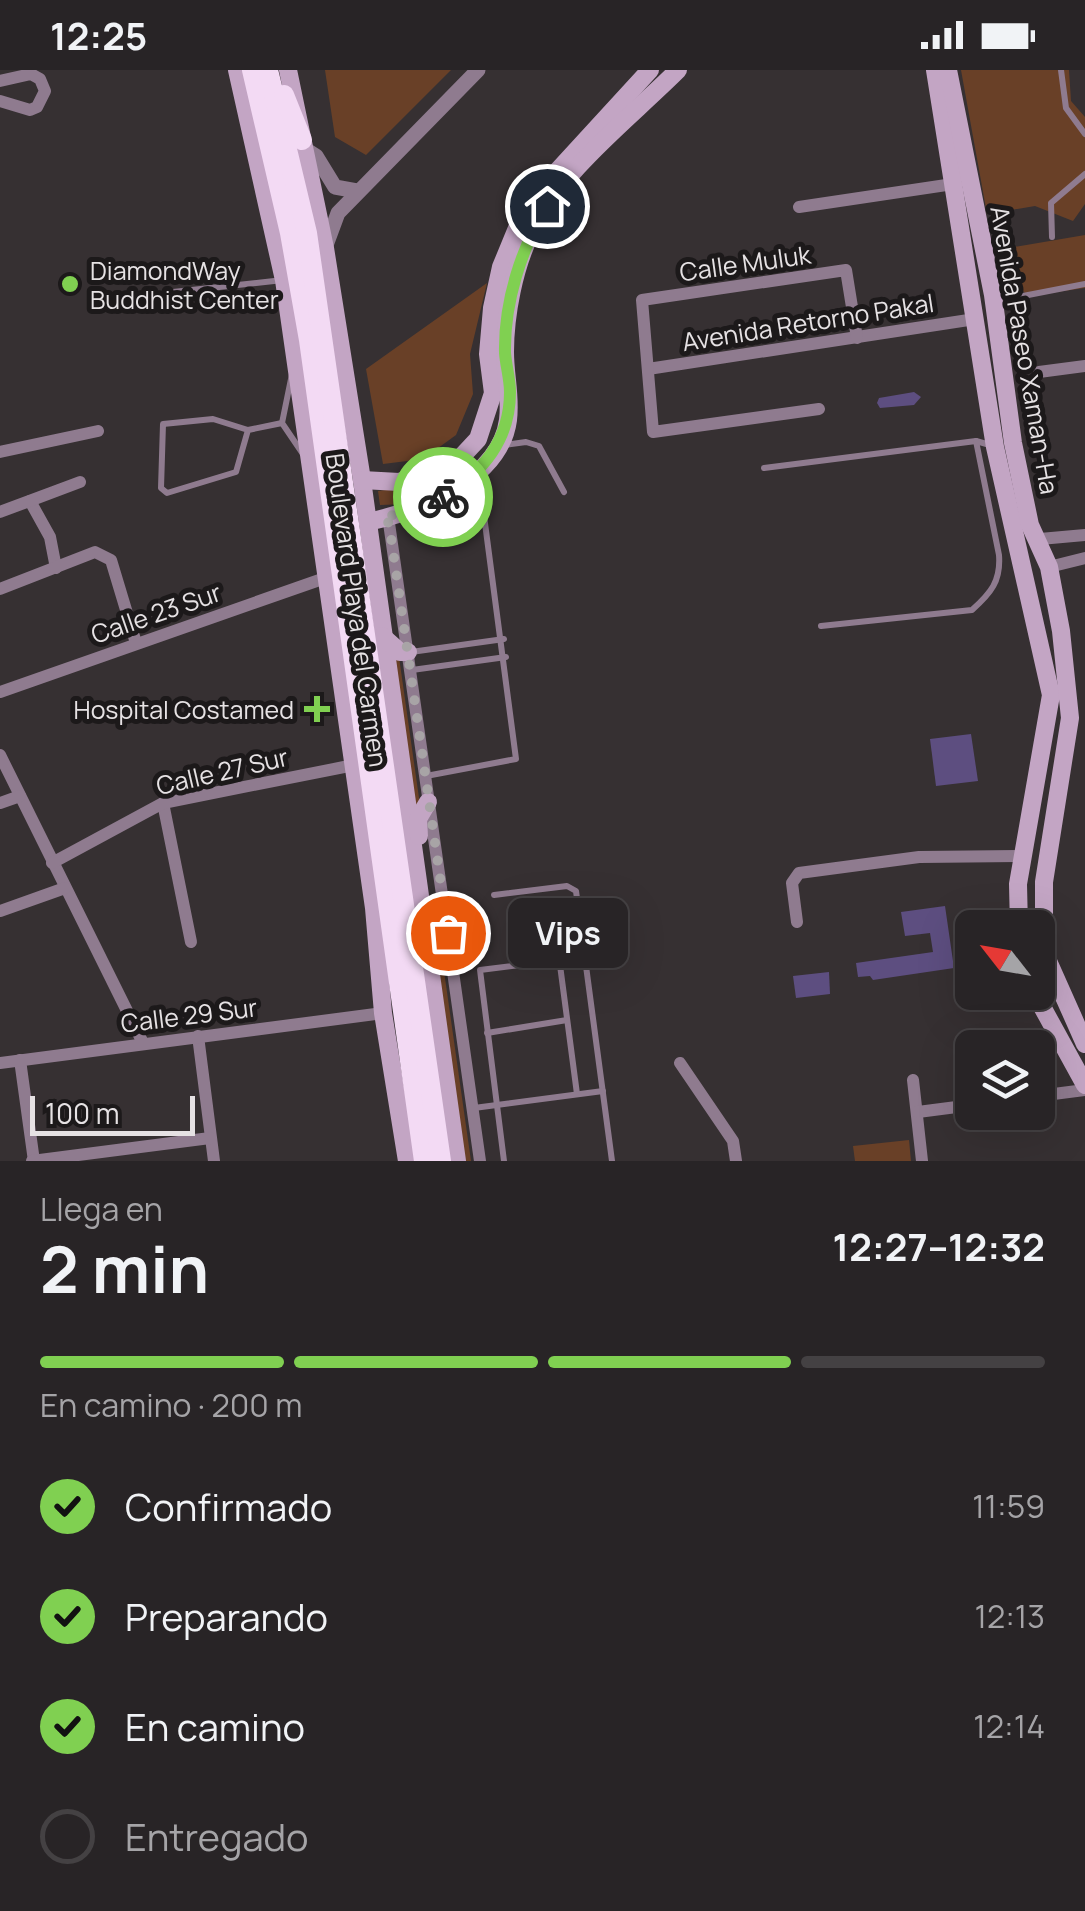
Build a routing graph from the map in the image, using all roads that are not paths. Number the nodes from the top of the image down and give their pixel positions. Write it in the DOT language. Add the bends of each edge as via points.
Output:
graph roads {
  1 [pos="236,70"];
  2 [pos="252,70"];
  3 [pos="270,70"];
  4 [pos="288,70"];
  5 [pos="478,70"];
  6 [pos="650,70"];
  7 [pos="678,70"];
  8 [pos="935,70"];
  9 [pos="948,70"];
  10 [pos="1061,70"];
  11 [pos="6,79"];
  12 [pos="4,101"];
  13 [pos="1085,134"];
  14 [pos="304,145"];
  15 [pos="1085,174"];
  16 [pos="953,184"];
  17 [pos="357,191"];
  18 [pos="799,207"];
  19 [pos="1052,237"];
  20 [pos="325,248"];
  21 [pos="284,280"];
  22 [pos="1085,284"];
  23 [pos="173,292"];
  24 [pos="993,295"];
  25 [pos="642,300"];
  26 [pos="492,308"];
  27 [pos="510,318"];
  28 [pos="974,320"];
  29 [pos="856,338"];
  30 [pos="296,361"];
  31 [pos="1085,366"];
  32 [pos="648,369"];
  33 [pos="1040,372"];
  34 [pos="819,410"];
  35 [pos="282,422"];
  36 [pos="248,430"];
  37 [pos="98,431"];
  38 [pos="995,444"];
  39 [pos="498,446"];
  40 [pos="0,452"];
  41 [pos="310,462"];
  42 [pos="450,468"];
  43 [pos="764,468"];
  44 [pos="362,480"];
  45 [pos="80,482"];
  46 [pos="465,483"];
  47 [pos="564,492"];
  48 [pos="30,501"];
  49 [pos="0,512"];
  50 [pos="375,521"];
  51 [pos="1085,535"];
  52 [pos="1040,540"];
  53 [pos="1019,549"];
  54 [pos="999,554"];
  55 [pos="1085,558"];
  56 [pos="1049,567"];
  57 [pos="56,568"];
  58 [pos="328,577"];
  59 [pos="0,590"];
  60 [pos="821,626"];
  61 [pos="1061,631"];
  62 [pos="1040,635"];
  63 [pos="382,636"];
  64 [pos="504,639"];
  65 [pos="136,643"];
  66 [pos="506,656"];
  67 [pos="409,661"];
  68 [pos="0,692"];
  69 [pos="0,755"];
  70 [pos="354,765"];
  71 [pos="425,776"];
  72 [pos="20,796"];
  73 [pos="428,802"];
  74 [pos="0,803"];
  75 [pos="163,803"];
  76 [pos="414,856"];
  77 [pos="1023,856"];
  78 [pos="52,863"];
  79 [pos="65,888"];
  80 [pos="494,894"];
  81 [pos="419,904"];
  82 [pos="578,906"];
  83 [pos="1020,910"];
  84 [pos="0,911"];
  85 [pos="797,922"];
  86 [pos="191,942"];
  87 [pos="559,960"];
  88 [pos="452,966"];
  89 [pos="1044,1010"];
  90 [pos="383,1013"];
  91 [pos="567,1020"];
  92 [pos="487,1033"];
  93 [pos="404,1034"];
  94 [pos="198,1036"];
  95 [pos="143,1043"];
  96 [pos="1085,1044"];
  97 [pos="20,1060"];
  98 [pos="0,1063"];
  99 [pos="680,1063"];
  100 [pos="913,1080"];
  101 [pos="1085,1088"];
  102 [pos="603,1091"];
  103 [pos="1055,1093"];
  104 [pos="577,1094"];
  105 [pos="498,1103"];
  106 [pos="955,1107"];
  107 [pos="473,1109"];
  108 [pos="918,1112"];
  109 [pos="210,1138"];
  110 [pos="34,1161"];
  111 [pos="214,1161"];
  112 [pos="408,1161"];
  113 [pos="424,1161"];
  114 [pos="442,1161"];
  115 [pos="457,1161"];
  116 [pos="480,1161"];
  117 [pos="504,1161"];
  118 [pos="612,1161"];
  119 [pos="736,1161"];
  120 [pos="922,1161"];
  1 -- 21 [label="main road, Boulevard Playa del Carmen"];
  2 -- 93 [label="highway" via="309,340"];
  3 -- 14 [label="highway"];
  3 -- 114 [label="highway" via="307,233"];
  4 -- 14 [label="main road, Boulevard Playa del Carmen"];
  5 -- 17 [label="street"];
  6 -- 26 [label="main road" via="526,204"];
  7 -- 27 [label="main road" via="547,206 517,268"];
  8 -- 16 [label="main road, Avenida Paseo Xaman-Ha"];
  9 -- 24 [label="main road, Avenida Paseo Xaman-Ha"];
  10 -- 13 [label="lane" via="1066,108"];
  11 -- 12 [label="street"];
  11 -- 12 [label="street" via="31,74 44,91 30,110"];
  14 -- 17 [label="street" via="335,187"];
  14 -- 20 [label="main road, Boulevard Playa del Carmen"];
  15 -- 19 [label="lane" via="1051,203"];
  16 -- 18 [label="street"];
  16 -- 28 [label="main road, Avenida Paseo Xaman-Ha"];
  17 -- 20 [label="street" via="338,213"];
  20 -- 44 [label="main road, Boulevard Playa del Carmen"];
  21 -- 23 [label="lane"];
  21 -- 30 [label="main road, Boulevard Playa del Carmen"];
  22 -- 24 [label="lane"];
  24 -- 38 [label="main road, Avenida Paseo Xaman-Ha"];
  25 -- 29 [label="street, Calle Muluk" via="846,270"];
  25 -- 32 [label="street, Avenida Retorno Pakal"];
  26 -- 27 [label="main road"];
  26 -- 42 [label="main road" via="493,393 484,426"];
  27 -- 39 [label="main road" via="508,425"];
  28 -- 29 [label="street, Avenida Retorno Pakal"];
  28 -- 38 [label="main road, Avenida Paseo Xaman-Ha"];
  29 -- 32 [label="street, Avenida Retorno Pakal"];
  30 -- 35 [label="lane"];
  30 -- 41 [label="main road, Boulevard Playa del Carmen"];
  31 -- 33 [label="street"];
  32 -- 34 [label="street, Avenida Retorno Pakal" via="654,432"];
  35 -- 36 [label="lane"];
  35 -- 41 [label="lane"];
  36 -- 36 [label="lane" via="236,472 167,492 161,488 163,424 213,418"];
  37 -- 40 [label="street"];
  38 -- 43 [label="lane"];
  38 -- 52 [label="main road, Avenida Paseo Xaman-Ha"];
  38 -- 53 [label="main road, Avenida Paseo Xaman-Ha"];
  38 -- 54 [label="lane"];
  39 -- 46 [label="main road"];
  39 -- 47 [label="lane" via="540,446"];
  41 -- 58 [label="main road, Boulevard Playa del Carmen"];
  42 -- 44 [label="main road" via="399,482"];
  42 -- 46 [label="lane"];
  44 -- 50 [label="main road, Boulevard Playa del Carmen"];
  45 -- 48 [label="street"];
  46 -- 50 [label="main road" via="438,500"];
  46 -- 64 [label="lane" via="483,508"];
  48 -- 49 [label="street"];
  48 -- 57 [label="street" via="50,537"];
  50 -- 63 [label="main road, Boulevard Playa del Carmen"];
  50 -- 67 [label="street" via="389,523"];
  51 -- 52 [label="street"];
  52 -- 56 [label="main road, Avenida Paseo Xaman-Ha"];
  53 -- 54 [label="lane"];
  53 -- 62 [label="main road, Avenida Paseo Xaman-Ha"];
  54 -- 60 [label="lane" via="991,594 972,610"];
  55 -- 56 [label="street"];
  56 -- 61 [label="main road, Avenida Paseo Xaman-Ha"];
  57 -- 59 [label="street"];
  57 -- 65 [label="street" via="95,552 111,560"];
  58 -- 65 [label="street, Calle 23 Sur"];
  58 -- 70 [label="main road, Boulevard Playa del Carmen"];
  61 -- 62 [label="main road"];
  61 -- 96 [label="main road, Avenida Paseo Xaman-Ha" via="1070,718 1044,882 1044,952"];
  62 -- 77 [label="main road, Avenida Paseo Xaman-Ha" via="1051,695"];
  63 -- 67 [label="main road"];
  63 -- 76 [label="main road, Boulevard Playa del Carmen"];
  64 -- 66 [label="lane"];
  64 -- 67 [label="lane"];
  65 -- 68 [label="street, Calle 23 Sur"];
  66 -- 67 [label="lane"];
  66 -- 71 [label="lane" via="516,760"];
  67 -- 71 [label="street"];
  69 -- 72 [label="street"];
  70 -- 75 [label="street, Calle 27 Sur"];
  70 -- 90 [label="main road, Boulevard Playa del Carmen"];
  71 -- 73 [label="street"];
  72 -- 74 [label="street"];
  72 -- 78 [label="street"];
  73 -- 76 [label="main road" via="418,819"];
  73 -- 88 [label="street"];
  75 -- 78 [label="street, Calle 27 Sur"];
  75 -- 86 [label="street"];
  76 -- 81 [label="main road, Boulevard Playa del Carmen"];
  77 -- 83 [label="main road, Avenida Paseo Xaman-Ha"];
  77 -- 85 [label="street" via="918,857 799,873 792,884"];
  78 -- 79 [label="street"];
  79 -- 84 [label="street"];
  79 -- 95 [label="street"];
  80 -- 82 [label="lane" via="566,886 576,892"];
  81 -- 88 [label="main road" via="430,916 436,949"];
  81 -- 115 [label="main road, Boulevard Playa del Carmen"];
  82 -- 87 [label="lane" via="552,912"];
  82 -- 102 [label="lane"];
  87 -- 91 [label="lane"];
  87 -- 92 [label="lane" via="480,970"];
  88 -- 107 [label="street"];
  89 -- 101 [label="main road"];
  90 -- 94 [label="street, Calle 29 Sur"];
  90 -- 112 [label="main road, Boulevard Playa del Carmen"];
  91 -- 92 [label="lane"];
  91 -- 104 [label="lane"];
  92 -- 105 [label="lane"];
  93 -- 112 [label="highway"];
  93 -- 113 [label="highway"];
  94 -- 95 [label="street, Calle 29 Sur"];
  94 -- 109 [label="street"];
  95 -- 97 [label="street, Calle 29 Sur"];
  97 -- 98 [label="street, Calle 29 Sur"];
  97 -- 110 [label="street"];
  99 -- 119 [label="street" via="733,1141"];
  100 -- 108 [label="street"];
  101 -- 103 [label="street"];
  102 -- 104 [label="lane"];
  102 -- 118 [label="lane"];
  104 -- 105 [label="lane"];
  105 -- 107 [label="lane"];
  105 -- 117 [label="lane"];
  106 -- 108 [label="street"];
  107 -- 116 [label="street"];
  108 -- 120 [label="street"];
  109 -- 110 [label="street"];
  109 -- 111 [label="street"];
}
